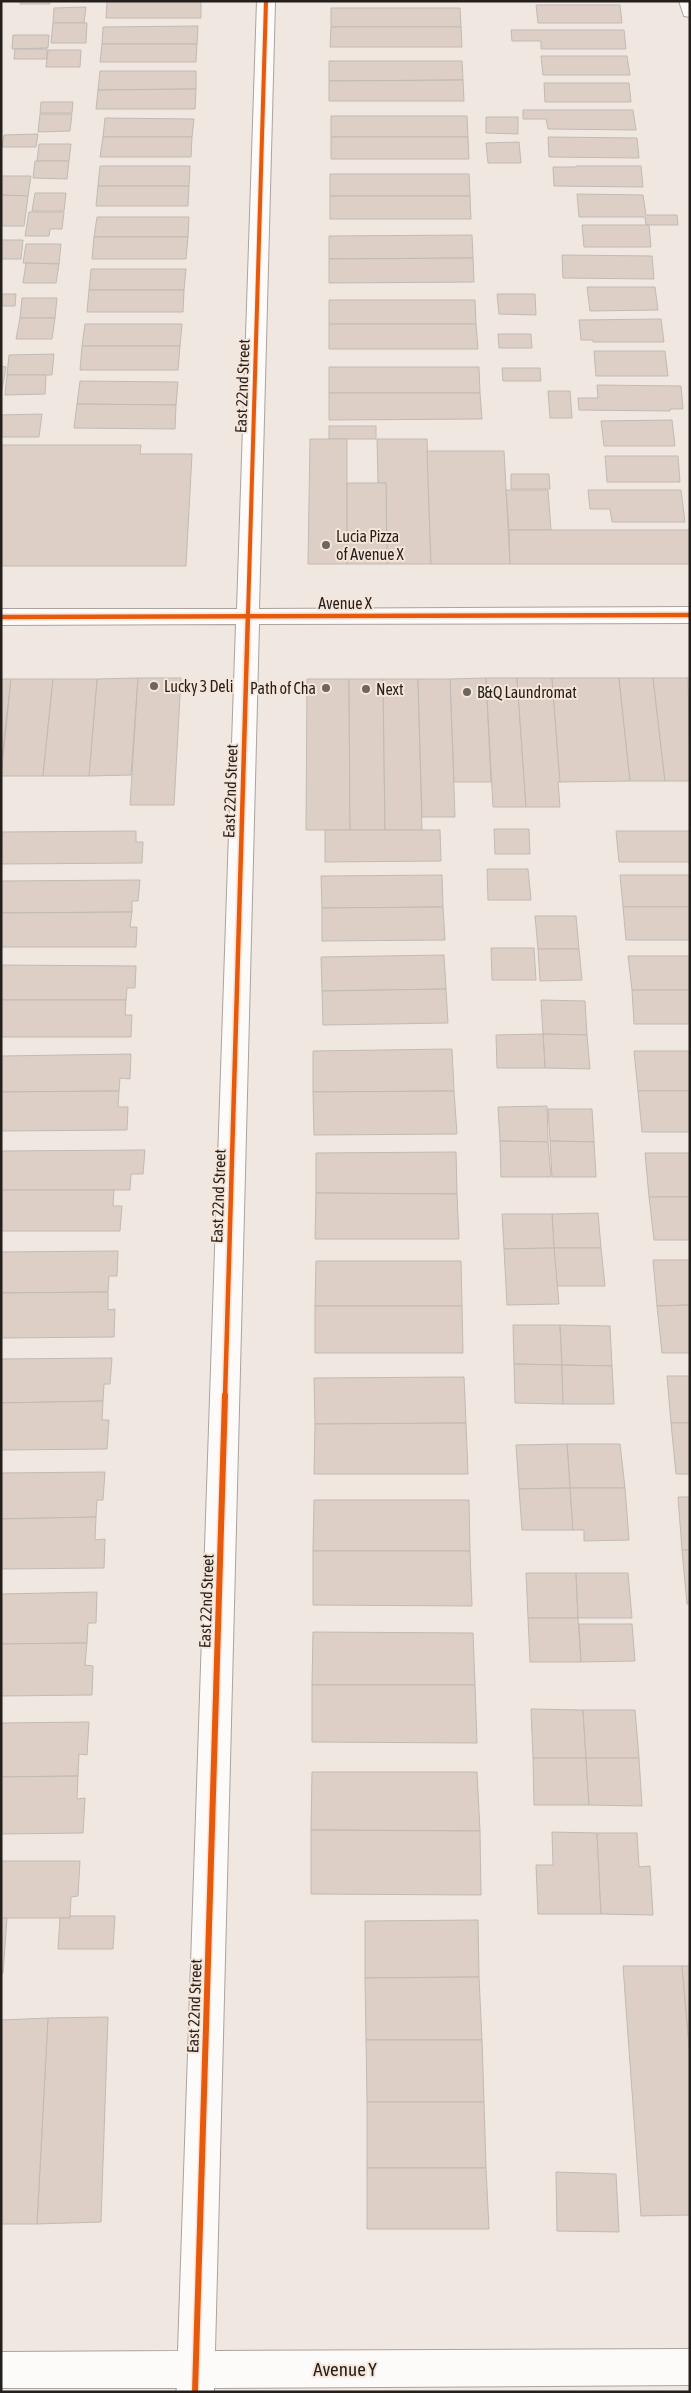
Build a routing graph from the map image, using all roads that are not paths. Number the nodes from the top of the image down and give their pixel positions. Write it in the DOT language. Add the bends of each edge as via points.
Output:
graph roads {
  1 [pos="266,1"];
  2 [pos="688,1"];
  3 [pos="690,12"];
  4 [pos="690,615"];
  5 [pos="248,616"];
  6 [pos="1,617"];
  7 [pos="690,2367"];
  8 [pos="1,2370"];
  9 [pos="196,2380"];
  1 -- 5 [label="street, East 22nd Street"];
  2 -- 3 [label="street"];
  4 -- 5 [label="street, Avenue X"];
  5 -- 6 [label="street, Avenue X"];
  5 -- 9 [label="street, East 22nd Street"];
  7 -- 9 [label="street, Avenue Y"];
  8 -- 9 [label="street, Avenue Y"];
}
